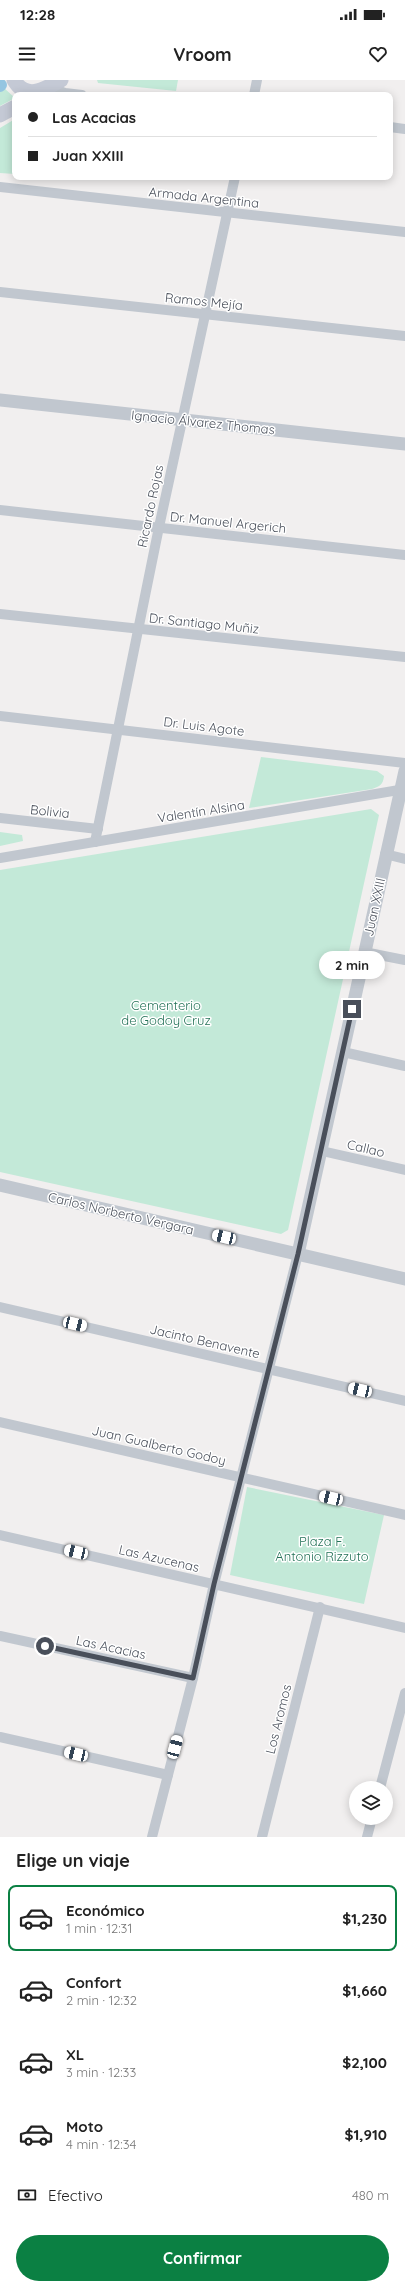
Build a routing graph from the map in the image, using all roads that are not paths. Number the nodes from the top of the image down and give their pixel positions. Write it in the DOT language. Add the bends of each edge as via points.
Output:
graph roads {
  1 [pos="14,80"];
  2 [pos="257,80"];
  3 [pos="49,86"];
  4 [pos="63,92"];
  5 [pos="255,92"];
  6 [pos="12,109"];
  7 [pos="0,115"];
  8 [pos="393,127"];
  9 [pos="405,129"];
  10 [pos="234,180"];
  11 [pos="0,187"];
  12 [pos="227,212"];
  13 [pos="405,232"];
  14 [pos="0,292"];
  15 [pos="205,314"];
  16 [pos="405,336"];
  17 [pos="0,400"];
  18 [pos="183,420"];
  19 [pos="405,444"];
  20 [pos="0,510"];
  21 [pos="159,527"];
  22 [pos="405,555"];
  23 [pos="0,614"];
  24 [pos="138,629"];
  25 [pos="405,657"];
  26 [pos="0,716"];
  27 [pos="117,729"];
  28 [pos="405,763"];
  29 [pos="405,771"];
  30 [pos="403,789"];
  31 [pos="0,818"];
  32 [pos="98,829"];
  33 [pos="95,842"];
  34 [pos="385,854"];
  35 [pos="0,858"];
  36 [pos="405,858"];
  37 [pos="364,952"];
  38 [pos="405,960"];
  39 [pos="343,1052"];
  40 [pos="405,1066"];
  41 [pos="322,1151"];
  42 [pos="405,1170"];
  43 [pos="0,1185"];
  44 [pos="298,1254"];
  45 [pos="405,1279"];
  46 [pos="0,1307"];
  47 [pos="270,1369"];
  48 [pos="405,1401"];
  49 [pos="0,1422"];
  50 [pos="242,1477"];
  51 [pos="405,1515"];
  52 [pos="0,1534"];
  53 [pos="214,1584"];
  54 [pos="320,1607"];
  55 [pos="405,1628"];
  56 [pos="0,1636"];
  57 [pos="193,1678"];
  58 [pos="405,1693"];
  59 [pos="0,1737"];
  60 [pos="168,1775"];
  61 [pos="382,1781"];
  62 [pos="370,1825"];
  63 [pos="152,1837"];
  64 [pos="262,1837"];
  65 [pos="367,1837"];
  1 -- 3 [label="main road" via="24,90 36,92"];
  2 -- 5 [label="street"];
  3 -- 4 [label="street"];
  6 -- 7 [label="main road"];
  8 -- 9 [label="street"];
  10 -- 12 [label="street, Ricardo Rojas"];
  11 -- 12 [label="street, Armada Argentina"];
  12 -- 13 [label="street, Armada Argentina"];
  12 -- 15 [label="street, Ricardo Rojas"];
  14 -- 15 [label="street, Ramos Mejía"];
  15 -- 16 [label="street, Ramos Mejía"];
  15 -- 18 [label="street, Ricardo Rojas"];
  17 -- 18 [label="street, Ignacio Álvarez Thomas"];
  18 -- 19 [label="street, Ignacio Álvarez Thomas"];
  18 -- 21 [label="street, Ricardo Rojas"];
  20 -- 21 [label="street, Dr. Manuel Argerich"];
  21 -- 22 [label="street, Dr. Manuel Argerich"];
  21 -- 24 [label="street, Ricardo Rojas"];
  23 -- 24 [label="street, Dr. Santiago Muñiz"];
  24 -- 25 [label="street, Dr. Santiago Muñiz"];
  24 -- 27 [label="street, Ricardo Rojas"];
  26 -- 27 [label="street, Dr. Luis Agote"];
  27 -- 28 [label="street, Dr. Luis Agote"];
  27 -- 32 [label="street, Ricardo Rojas"];
  29 -- 30 [label="street, Juan XXIII"];
  30 -- 33 [label="street, Valentín Alsina"];
  30 -- 34 [label="street, Juan XXIII"];
  31 -- 32 [label="street, Bolivia"];
  32 -- 33 [label="street, Ricardo Rojas"];
  33 -- 35 [label="street, Valentín Alsina"];
  34 -- 36 [label="street"];
  34 -- 37 [label="street, Juan XXIII"];
  37 -- 38 [label="street"];
  37 -- 39 [label="street, Juan XXIII"];
  39 -- 40 [label="street"];
  39 -- 41 [label="street, Juan XXIII"];
  41 -- 42 [label="street, Callao"];
  41 -- 44 [label="street, Juan XXIII"];
  43 -- 44 [label="street, Carlos Norberto Vergara"];
  44 -- 45 [label="street, Carlos Norberto Vergara"];
  44 -- 47 [label="street, Juan XXIII"];
  46 -- 47 [label="street, Jacinto Benavente"];
  47 -- 48 [label="street, Jacinto Benavente"];
  47 -- 50 [label="street, Juan XXIII"];
  49 -- 50 [label="street, Juan Gualberto Godoy"];
  50 -- 51 [label="street, Juan Gualberto Godoy"];
  50 -- 53 [label="street, Juan XXIII"];
  52 -- 53 [label="street, Las Azucenas"];
  53 -- 54 [label="street, Las Azucenas"];
  53 -- 57 [label="street, Juan XXIII"];
  54 -- 55 [label="street, Las Azucenas"];
  54 -- 64 [label="street, Los Aromos"];
  56 -- 57 [label="street, Las Acacias"];
  57 -- 60 [label="street, Juan XXIII"];
  58 -- 61 [label="street"];
  59 -- 60 [label="street"];
  60 -- 63 [label="street, Juan XXIII"];
  62 -- 65 [label="street"];
}
